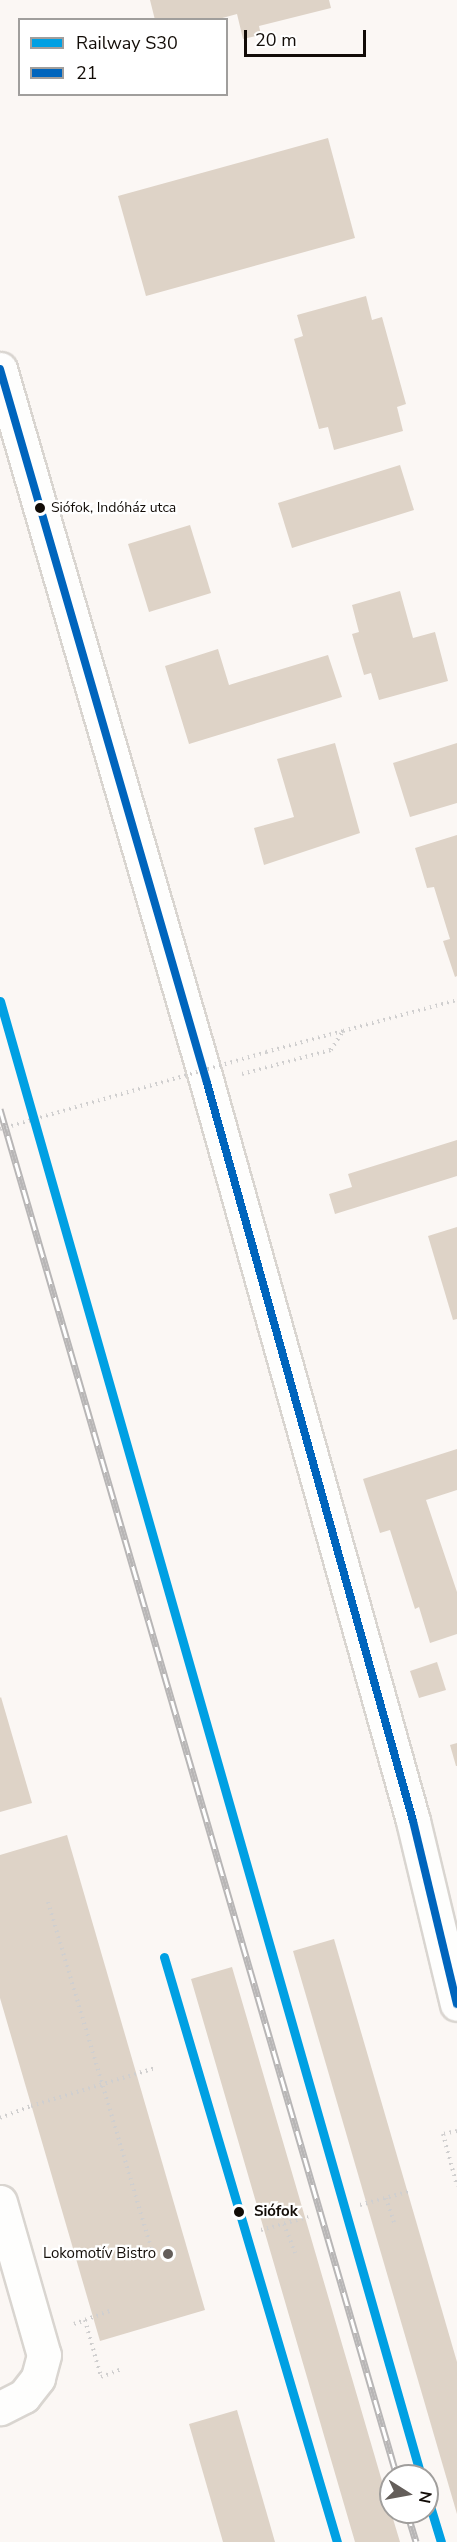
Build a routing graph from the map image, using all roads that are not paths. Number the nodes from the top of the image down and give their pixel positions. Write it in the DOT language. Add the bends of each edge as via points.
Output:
graph roads {
  1 [pos="0,369"];
  2 [pos="457,2004"];
  3 [pos="0,2202"];
  4 [pos="0,2408"];
  1 -- 2 [label="street" via="207,1083 413,1821"];
  3 -- 4 [label="street" via="44,2355 38,2378 24,2396"];
}
